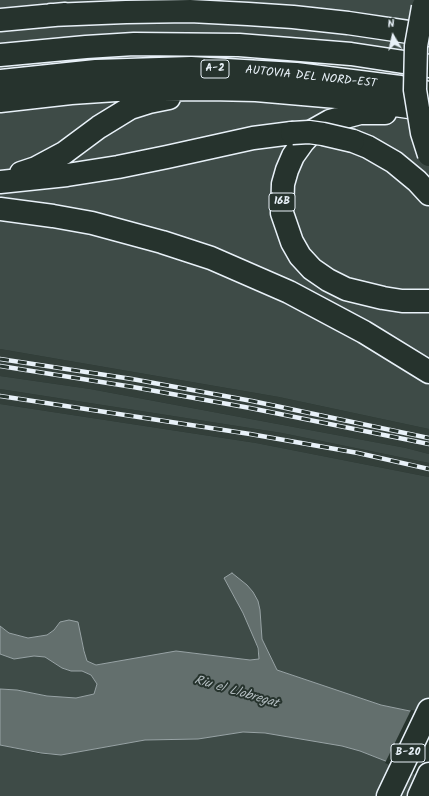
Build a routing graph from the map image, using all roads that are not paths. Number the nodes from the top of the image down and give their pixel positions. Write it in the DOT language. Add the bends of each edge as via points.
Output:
graph roads {
  1 [pos="177,0"];
  2 [pos="424,3"];
  3 [pos="51,15"];
  4 [pos="0,20"];
  5 [pos="429,35"];
  6 [pos="0,54"];
  7 [pos="429,66"];
  8 [pos="0,81"];
  9 [pos="256,90"];
  10 [pos="429,93"];
  11 [pos="0,101"];
  12 [pos="429,110"];
  13 [pos="429,117"];
  14 [pos="429,155"];
  15 [pos="0,177"];
  16 [pos="0,182"];
  17 [pos="429,194"];
  18 [pos="0,209"];
  19 [pos="429,301"];
  20 [pos="429,372"];
  21 [pos="429,710"];
  22 [pos="429,774"];
  23 [pos="388,796"];
  24 [pos="418,796"];
  1 -- 3 [label="highway"];
  2 -- 14 [label="highway, bridge" via="416,46 415,90 422,133"];
  3 -- 4 [label="highway"];
  3 -- 5 [label="highway" via="190,11 248,14 309,19"];
  6 -- 7 [label="highway, A-2" via="134,44 239,45 351,54"];
  8 -- 10 [label="highway, AUTOVIA DEL NORD-EST / A-2" via="96,71 191,68 296,74"];
  9 -- 11 [label="highway" via="116,90"];
  9 -- 12 [label="highway" via="348,98"];
  9 -- 15 [label="highway" via="168,98 130,108 50,161 23,172"];
  13 -- 19 [label="highway, 16B" via="360,113 330,121 314,130 303,142 287,170 283,184 282,213 300,256 312,269 328,280 363,294 402,301"];
  16 -- 17 [label="highway, bridge" via="118,167 253,138 308,132 353,141 368,147 394,162"];
  18 -- 20 [label="highway" via="92,223 211,258 289,292 364,332"];
  21 -- 23 [label="highway, B-20"];
  22 -- 24 [label="highway, B-20"];
}
